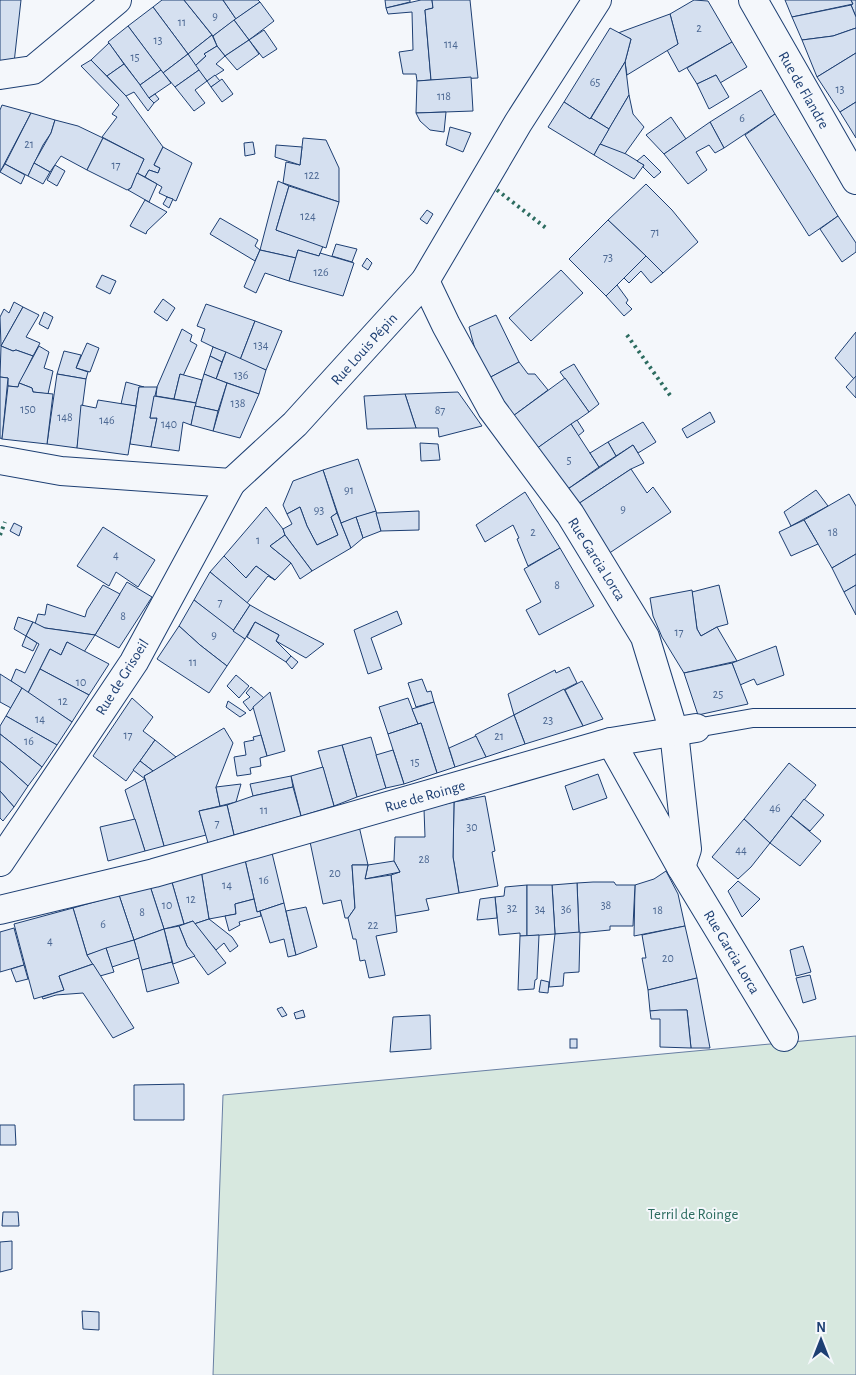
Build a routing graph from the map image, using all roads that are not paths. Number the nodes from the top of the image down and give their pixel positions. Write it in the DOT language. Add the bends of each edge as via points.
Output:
graph roads {
  1 [pos="117,0"];
  2 [pos="597,0"];
  3 [pos="753,0"];
  4 [pos="0,75"];
  5 [pos="856,180"];
  6 [pos="425,281"];
  7 [pos="0,460"];
  8 [pos="231,483"];
  9 [pos="856,718"];
  10 [pos="685,730"];
  11 [pos="611,742"];
  12 [pos="0,862"];
  13 [pos="681,867"];
  14 [pos="0,910"];
  15 [pos="784,1037"];
  1 -- 4 [label="street" via="33,70"];
  2 -- 6 [label="street, Rue Louis Pépin" via="518,123"];
  3 -- 5 [label="street, Rue de Flandre"];
  6 -- 8 [label="street, Rue Louis Pépin" via="295,424"];
  6 -- 10 [label="street, Rue Garcia Lorca" via="492,409 570,514 645,638"];
  7 -- 8 [label="street" via="62,471"];
  8 -- 12 [label="street, Rue de Grisoeil" via="134,662"];
  9 -- 10 [label="lane, Rue de Roinge" via="754,718"];
  10 -- 11 [label="street, Rue de Roinge"];
  10 -- 13 [label="street, Rue Garcia Lorca" via="687,849"];
  11 -- 13 [label="street, Rue Garcia Lorca"];
  11 -- 14 [label="street, Rue de Roinge" via="154,873"];
  13 -- 15 [label="street, Rue Garcia Lorca"];
}
